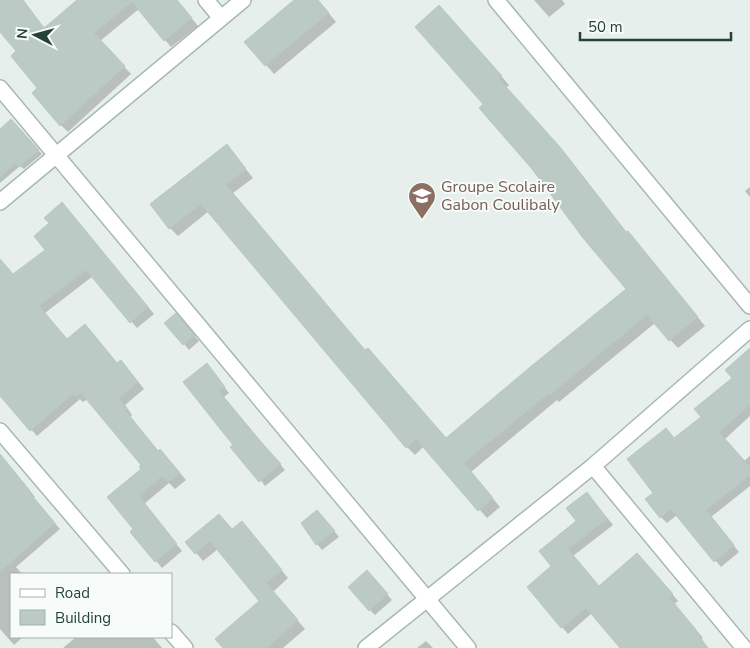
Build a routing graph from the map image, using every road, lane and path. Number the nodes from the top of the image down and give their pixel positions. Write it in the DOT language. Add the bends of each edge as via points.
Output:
graph roads {
  1 [pos="206,0"];
  2 [pos="242,0"];
  3 [pos="496,0"];
  4 [pos="221,18"];
  5 [pos="0,88"];
  6 [pos="56,156"];
  7 [pos="0,202"];
  8 [pos="750,306"];
  9 [pos="750,329"];
  10 [pos="0,431"];
  11 [pos="593,466"];
  12 [pos="121,573"];
  13 [pos="426,598"];
  14 [pos="172,633"];
  15 [pos="185,648"];
  16 [pos="366,648"];
  17 [pos="468,648"];
  18 [pos="744,648"];
  1 -- 4 [label="street"];
  2 -- 4 [label="street"];
  3 -- 8 [label="street"];
  4 -- 6 [label="street"];
  5 -- 6 [label="street"];
  6 -- 7 [label="street"];
  6 -- 13 [label="street"];
  9 -- 11 [label="street"];
  10 -- 12 [label="street"];
  11 -- 13 [label="street"];
  11 -- 18 [label="street"];
  13 -- 16 [label="street"];
  13 -- 17 [label="street"];
  14 -- 15 [label="street"];
}
